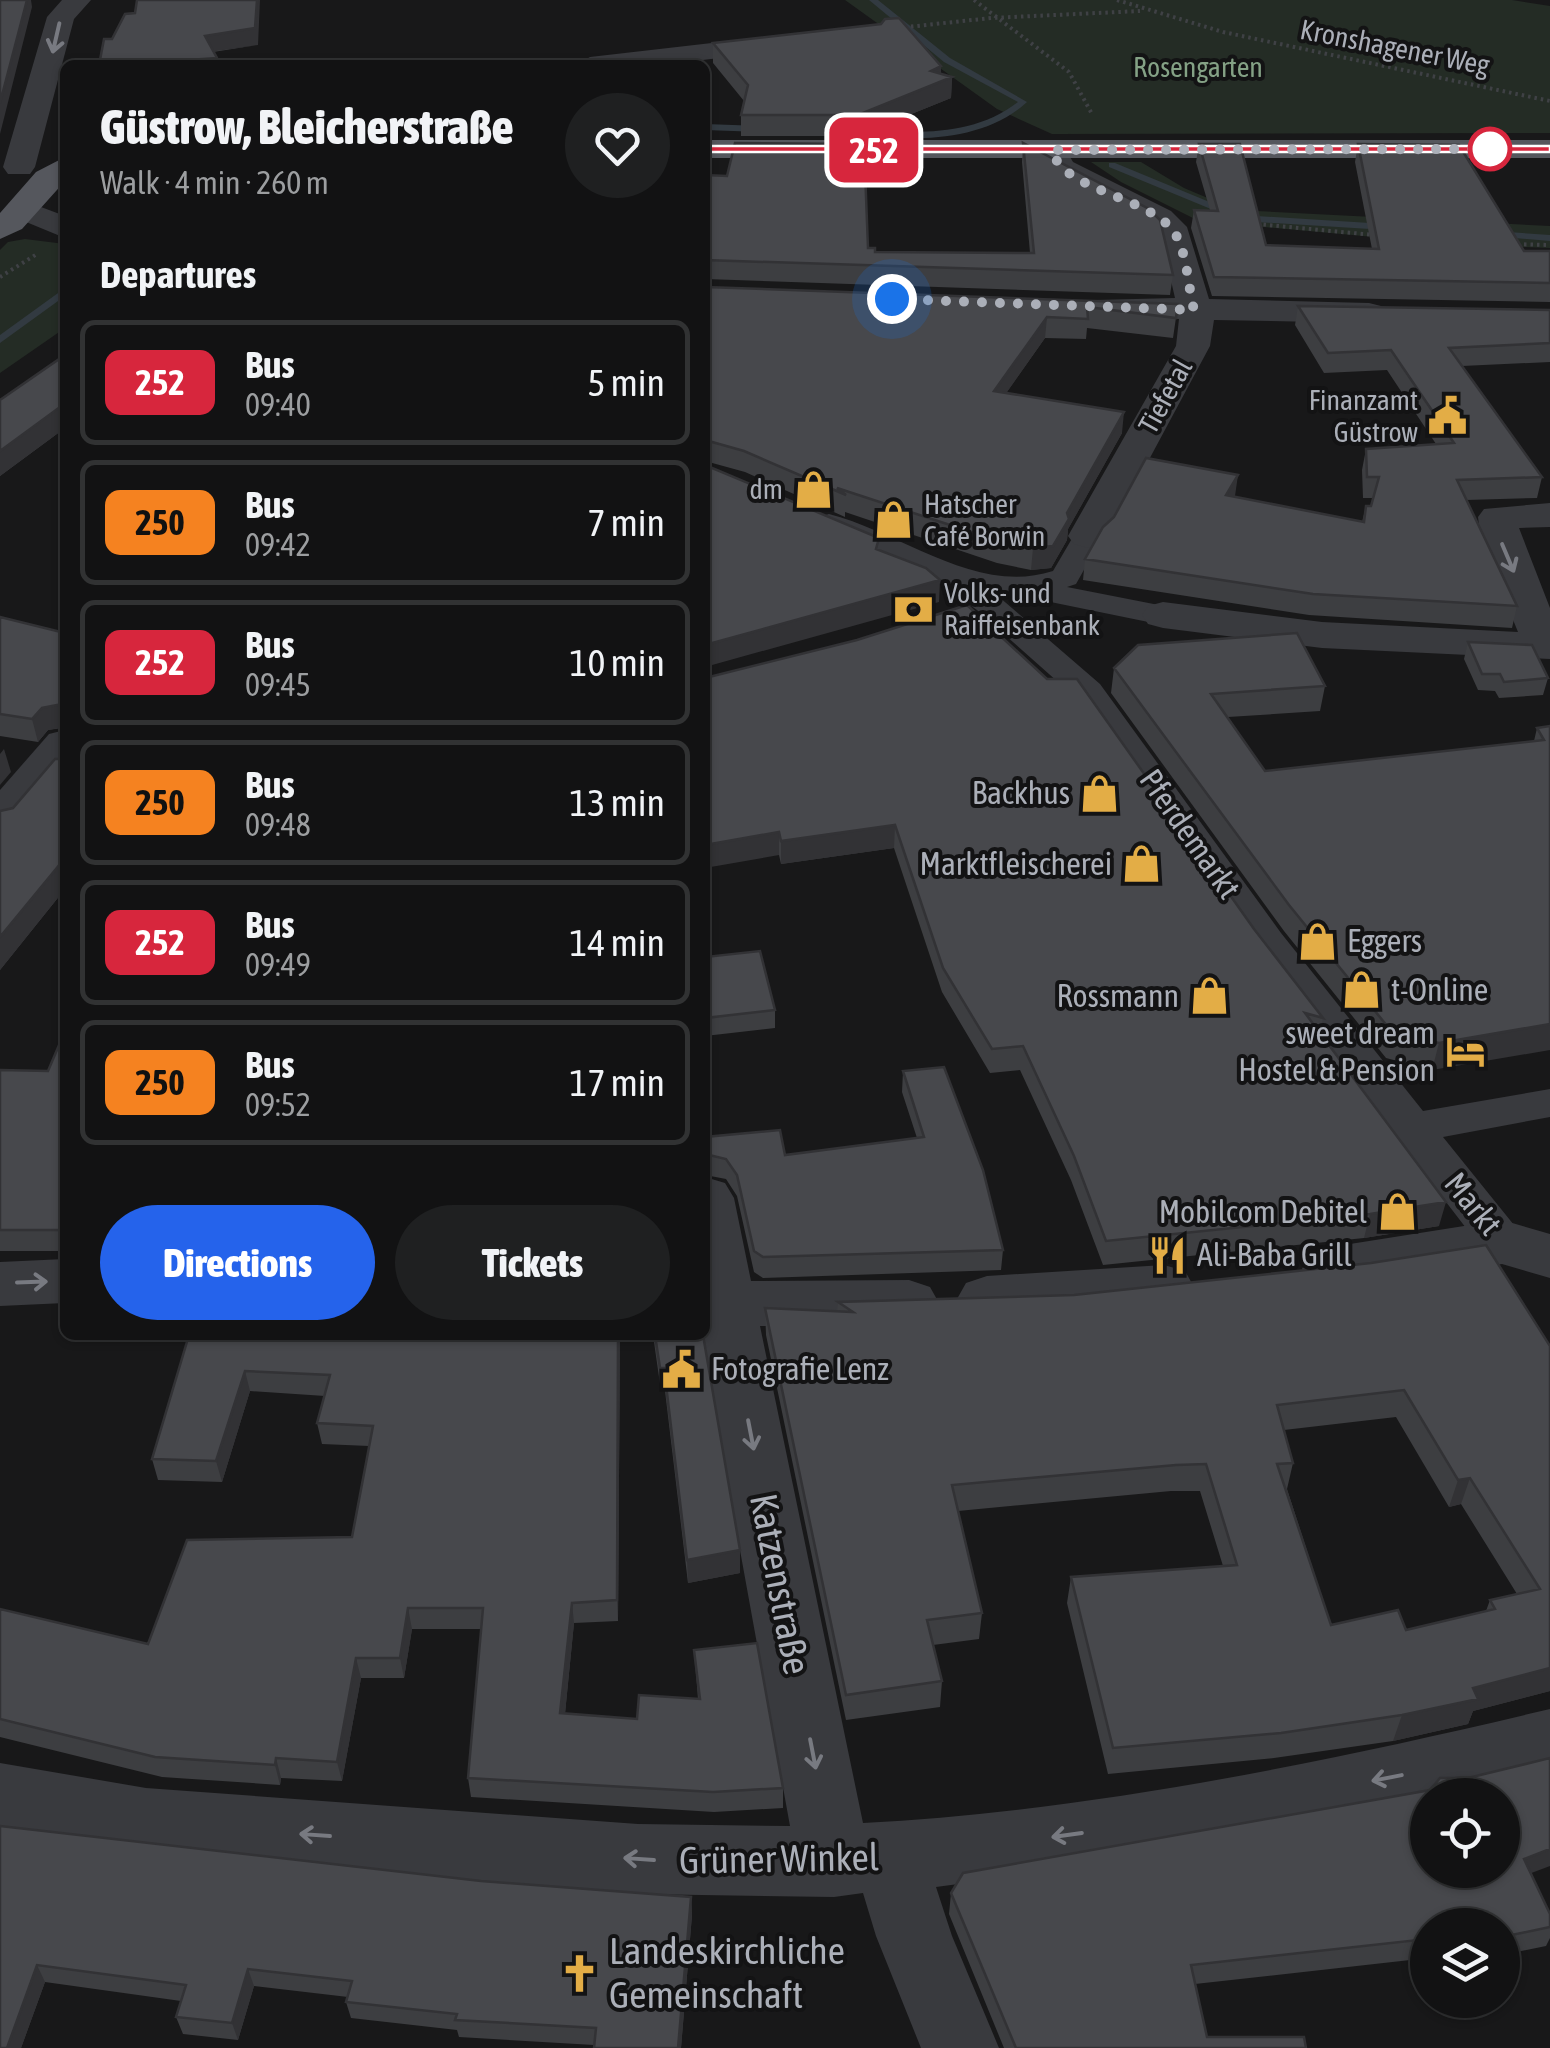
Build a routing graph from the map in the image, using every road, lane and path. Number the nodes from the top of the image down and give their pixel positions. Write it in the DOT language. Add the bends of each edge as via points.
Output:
graph roads {
  1 [pos="79,0"];
  2 [pos="974,0"];
  3 [pos="1117,0"];
  4 [pos="1146,11"];
  5 [pos="991,18"];
  6 [pos="884,31"];
  7 [pos="75,60"];
  8 [pos="633,60"];
  9 [pos="1550,101"];
  10 [pos="1095,120"];
  11 [pos="710,149"];
  12 [pos="1550,149"];
  13 [pos="1052,150"];
  14 [pos="41,170"];
  15 [pos="60,216"];
  16 [pos="1160,218"];
  17 [pos="1384,236"];
  18 [pos="1500,243"];
  19 [pos="1550,245"];
  20 [pos="1076,306"];
  21 [pos="1194,310"];
  22 [pos="1392,313"];
  23 [pos="790,507"];
  24 [pos="1550,514"];
  25 [pos="1088,536"];
  26 [pos="943,571"];
  27 [pos="1065,576"];
  28 [pos="1030,589"];
  29 [pos="988,603"];
  30 [pos="948,616"];
  31 [pos="1163,616"];
  32 [pos="1548,646"];
  33 [pos="0,752"];
  34 [pos="59,758"];
  35 [pos="0,819"];
  36 [pos="1375,1082"];
  37 [pos="1550,1103"];
  38 [pos="1412,1128"];
  39 [pos="710,1246"];
  40 [pos="1526,1249"];
  41 [pos="60,1281"];
  42 [pos="0,1284"];
  43 [pos="716,1304"];
  44 [pos="1550,1741"];
  45 [pos="0,1796"];
  46 [pos="862,1860"];
  47 [pos="960,2048"];
  1 -- 7 [label="street" via="85,9"];
  1 -- 14 [label="street, one-way" via="61,17"];
  2 -- 5 [label="path"];
  3 -- 4 [label="path, Kronshagener Weg"];
  4 -- 5 [label="path"];
  4 -- 9 [label="path, Kronshagener Weg"];
  5 -- 6 [label="path"];
  5 -- 10 [label="path" via="1072,75"];
  6 -- 8 [label="street"];
  11 -- 13 [label="main road"];
  12 -- 13 [label="main road"];
  13 -- 16 [label="street" via="1061,168"];
  14 -- 15 [label="street"];
  16 -- 17 [label="path"];
  16 -- 21 [label="street, Tiefetal" via="1176,234"];
  18 -- 19 [label="path"];
  20 -- 21 [label="street"];
  21 -- 22 [label="street"];
  21 -- 25 [label="street, Tiefetal" via="1193,346"];
  23 -- 26 [label="street, Pferdemarkt"];
  24 -- 32 [label="street, one-way" via="1498,517 1501,541"];
  25 -- 27 [label="street, Tiefetal"];
  26 -- 28 [label="street, Pferdemarkt"];
  26 -- 29 [label="street, Pferdemarkt"];
  27 -- 28 [label="street, Pferdemarkt"];
  28 -- 29 [label="street, Pferdemarkt"];
  28 -- 31 [label="street, Pferdemarkt"];
  29 -- 30 [label="street, Pferdemarkt"];
  29 -- 36 [label="street, Pferdemarkt" via="1088,691"];
  31 -- 32 [label="street, Pferdemarkt" via="1322,635"];
  33 -- 34 [label="street"];
  34 -- 35 [label="street"];
  36 -- 38 [label="street, Markt"];
  37 -- 38 [label="street, Markt"];
  38 -- 40 [label="street, Markt"];
  39 -- 43 [label="street, Katzenstraße"];
  40 -- 43 [label="street" via="944,1302"];
  42 -- 41 [label="street, one-way"];
  43 -- 46 [label="street, Katzenstraße, one-way"];
  44 -- 46 [label="street, Grüner Winkel, one-way" via="1158,1823"];
  46 -- 45 [label="street, Grüner Winkel, one-way" via="657,1860 146,1822"];
  46 -- 47 [label="street, Katzenstraße" via="914,1936"];
}
